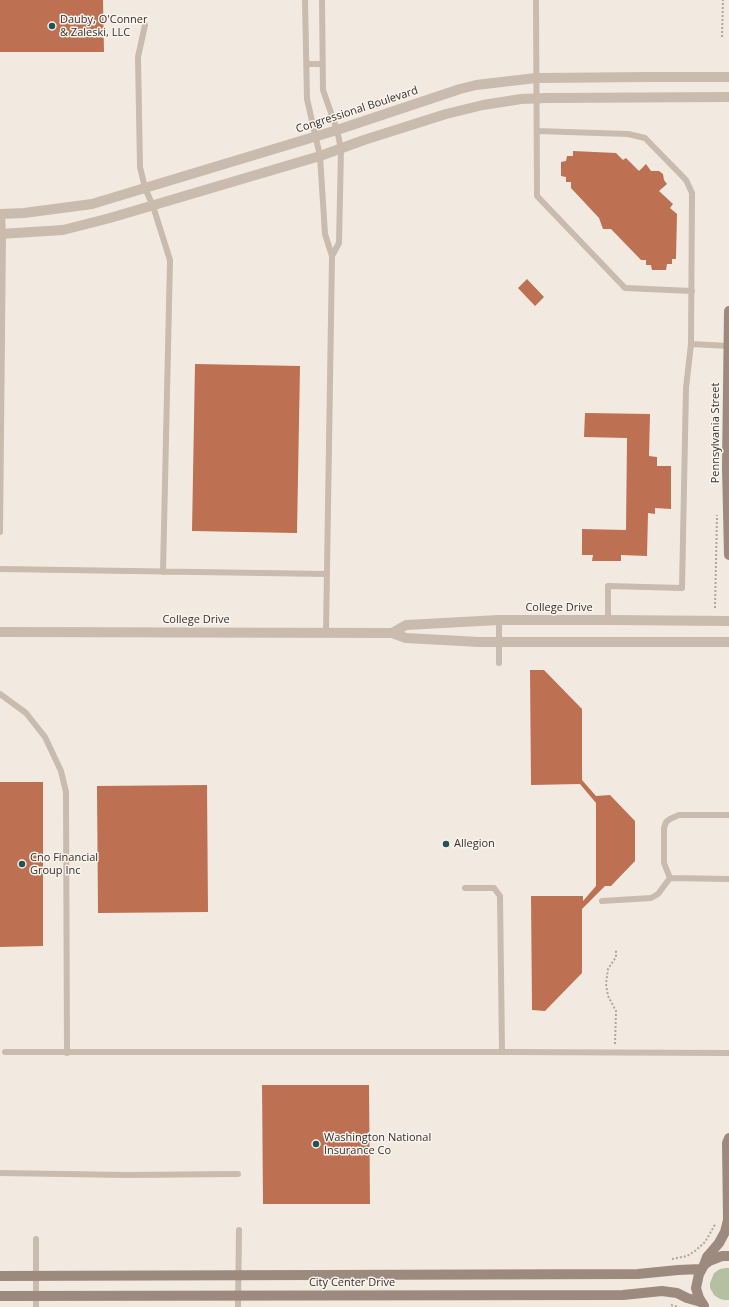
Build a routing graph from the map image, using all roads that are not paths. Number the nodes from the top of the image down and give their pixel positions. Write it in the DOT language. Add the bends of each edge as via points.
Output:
graph roads {
  1 [pos="306,0"];
  2 [pos="322,0"];
  3 [pos="536,0"];
  4 [pos="145,25"];
  5 [pos="307,64"];
  6 [pos="322,64"];
  7 [pos="729,77"];
  8 [pos="536,78"];
  9 [pos="729,97"];
  10 [pos="536,99"];
  11 [pos="337,130"];
  12 [pos="537,130"];
  13 [pos="316,136"];
  14 [pos="342,149"];
  15 [pos="320,156"];
  16 [pos="145,188"];
  17 [pos="153,206"];
  18 [pos="1,214"];
  19 [pos="2,234"];
  20 [pos="332,256"];
  21 [pos="692,291"];
  22 [pos="729,311"];
  23 [pos="691,344"];
  24 [pos="729,346"];
  25 [pos="0,532"];
  26 [pos="729,555"];
  27 [pos="0,569"];
  28 [pos="163,572"];
  29 [pos="327,574"];
  30 [pos="499,620"];
  31 [pos="608,620"];
  32 [pos="729,622"];
  33 [pos="0,632"];
  34 [pos="326,632"];
  35 [pos="392,633"];
  36 [pos="499,642"];
  37 [pos="729,642"];
  38 [pos="499,663"];
  39 [pos="0,694"];
  40 [pos="729,815"];
  41 [pos="670,878"];
  42 [pos="729,879"];
  43 [pos="465,888"];
  44 [pos="602,901"];
  45 [pos="5,1052"];
  46 [pos="502,1052"];
  47 [pos="67,1053"];
  48 [pos="729,1053"];
  49 [pos="729,1138"];
  50 [pos="0,1173"];
  51 [pos="238,1174"];
  52 [pos="238,1230"];
  53 [pos="36,1239"];
  54 [pos="729,1256"];
  55 [pos="703,1267"];
  56 [pos="35,1275"];
  57 [pos="239,1275"];
  58 [pos="0,1276"];
  59 [pos="0,1296"];
  60 [pos="35,1296"];
  61 [pos="238,1296"];
  62 [pos="703,1305"];
  63 [pos="36,1307"];
  64 [pos="238,1307"];
  1 -- 5 [label="lane"];
  2 -- 6 [label="lane"];
  3 -- 8 [label="lane"];
  4 -- 16 [label="lane" via="138,57 140,167"];
  5 -- 6 [label="lane"];
  5 -- 13 [label="lane" via="308,100"];
  6 -- 11 [label="lane" via="323,90"];
  7 -- 8 [label="street, Congressional Boulevard"];
  8 -- 10 [label="lane"];
  8 -- 11 [label="street, Congressional Boulevard" via="460,89"];
  9 -- 10 [label="street"];
  10 -- 12 [label="lane"];
  10 -- 14 [label="street" via="502,101 465,109"];
  11 -- 13 [label="street, Congressional Boulevard"];
  11 -- 14 [label="lane"];
  12 -- 21 [label="lane" via="537,196 625,288"];
  12 -- 21 [label="lane" via="628,134 645,138 686,180 692,193"];
  13 -- 15 [label="lane"];
  13 -- 16 [label="street, Congressional Boulevard"];
  14 -- 15 [label="street"];
  14 -- 20 [label="lane" via="339,244"];
  15 -- 17 [label="street"];
  15 -- 20 [label="lane" via="325,234"];
  16 -- 17 [label="lane"];
  16 -- 18 [label="street, Congressional Boulevard" via="92,204"];
  17 -- 19 [label="street" via="63,230"];
  17 -- 28 [label="lane" via="170,260"];
  18 -- 19 [label="lane"];
  19 -- 25 [label="lane"];
  20 -- 29 [label="lane"];
  21 -- 23 [label="lane"];
  22 -- 24 [label="street, Pennsylvania Street"];
  23 -- 24 [label="lane"];
  23 -- 31 [label="lane" via="686,388 682,588 608,586"];
  24 -- 26 [label="street, Pennsylvania Street"];
  27 -- 28 [label="lane"];
  28 -- 29 [label="lane"];
  29 -- 34 [label="lane"];
  30 -- 31 [label="street, College Drive"];
  30 -- 35 [label="street, College Drive" via="406,625"];
  30 -- 36 [label="lane"];
  31 -- 32 [label="street, College Drive"];
  33 -- 34 [label="street, College Drive"];
  34 -- 35 [label="street, College Drive"];
  35 -- 36 [label="street, College Drive" via="406,638"];
  36 -- 37 [label="street, College Drive"];
  36 -- 38 [label="lane"];
  39 -- 47 [label="lane" via="26,713 45,737 61,771 66,792"];
  40 -- 41 [label="lane" via="679,815 666,822 664,863"];
  41 -- 42 [label="lane"];
  41 -- 44 [label="lane" via="658,894 651,898"];
  43 -- 46 [label="lane" via="494,888 500,896"];
  45 -- 47 [label="lane"];
  46 -- 47 [label="lane"];
  46 -- 48 [label="lane"];
  49 -- 55 [label="street" via="728,1220 722,1237"];
  50 -- 51 [label="lane"];
  52 -- 57 [label="lane"];
  53 -- 56 [label="lane"];
  54 -- 55 [label="street" via="715,1258"];
  55 -- 57 [label="street, City Center Drive" via="638,1274"];
  55 -- 62 [label="street" via="697,1278 696,1288"];
  56 -- 57 [label="street, City Center Drive"];
  56 -- 58 [label="street, City Center Drive"];
  56 -- 60 [label="lane"];
  57 -- 61 [label="lane"];
  59 -- 60 [label="street, City Center Drive"];
  60 -- 61 [label="street, City Center Drive"];
  60 -- 63 [label="lane"];
  61 -- 62 [label="street, City Center Drive" via="623,1295 662,1291 677,1293"];
  61 -- 64 [label="lane"];
}
